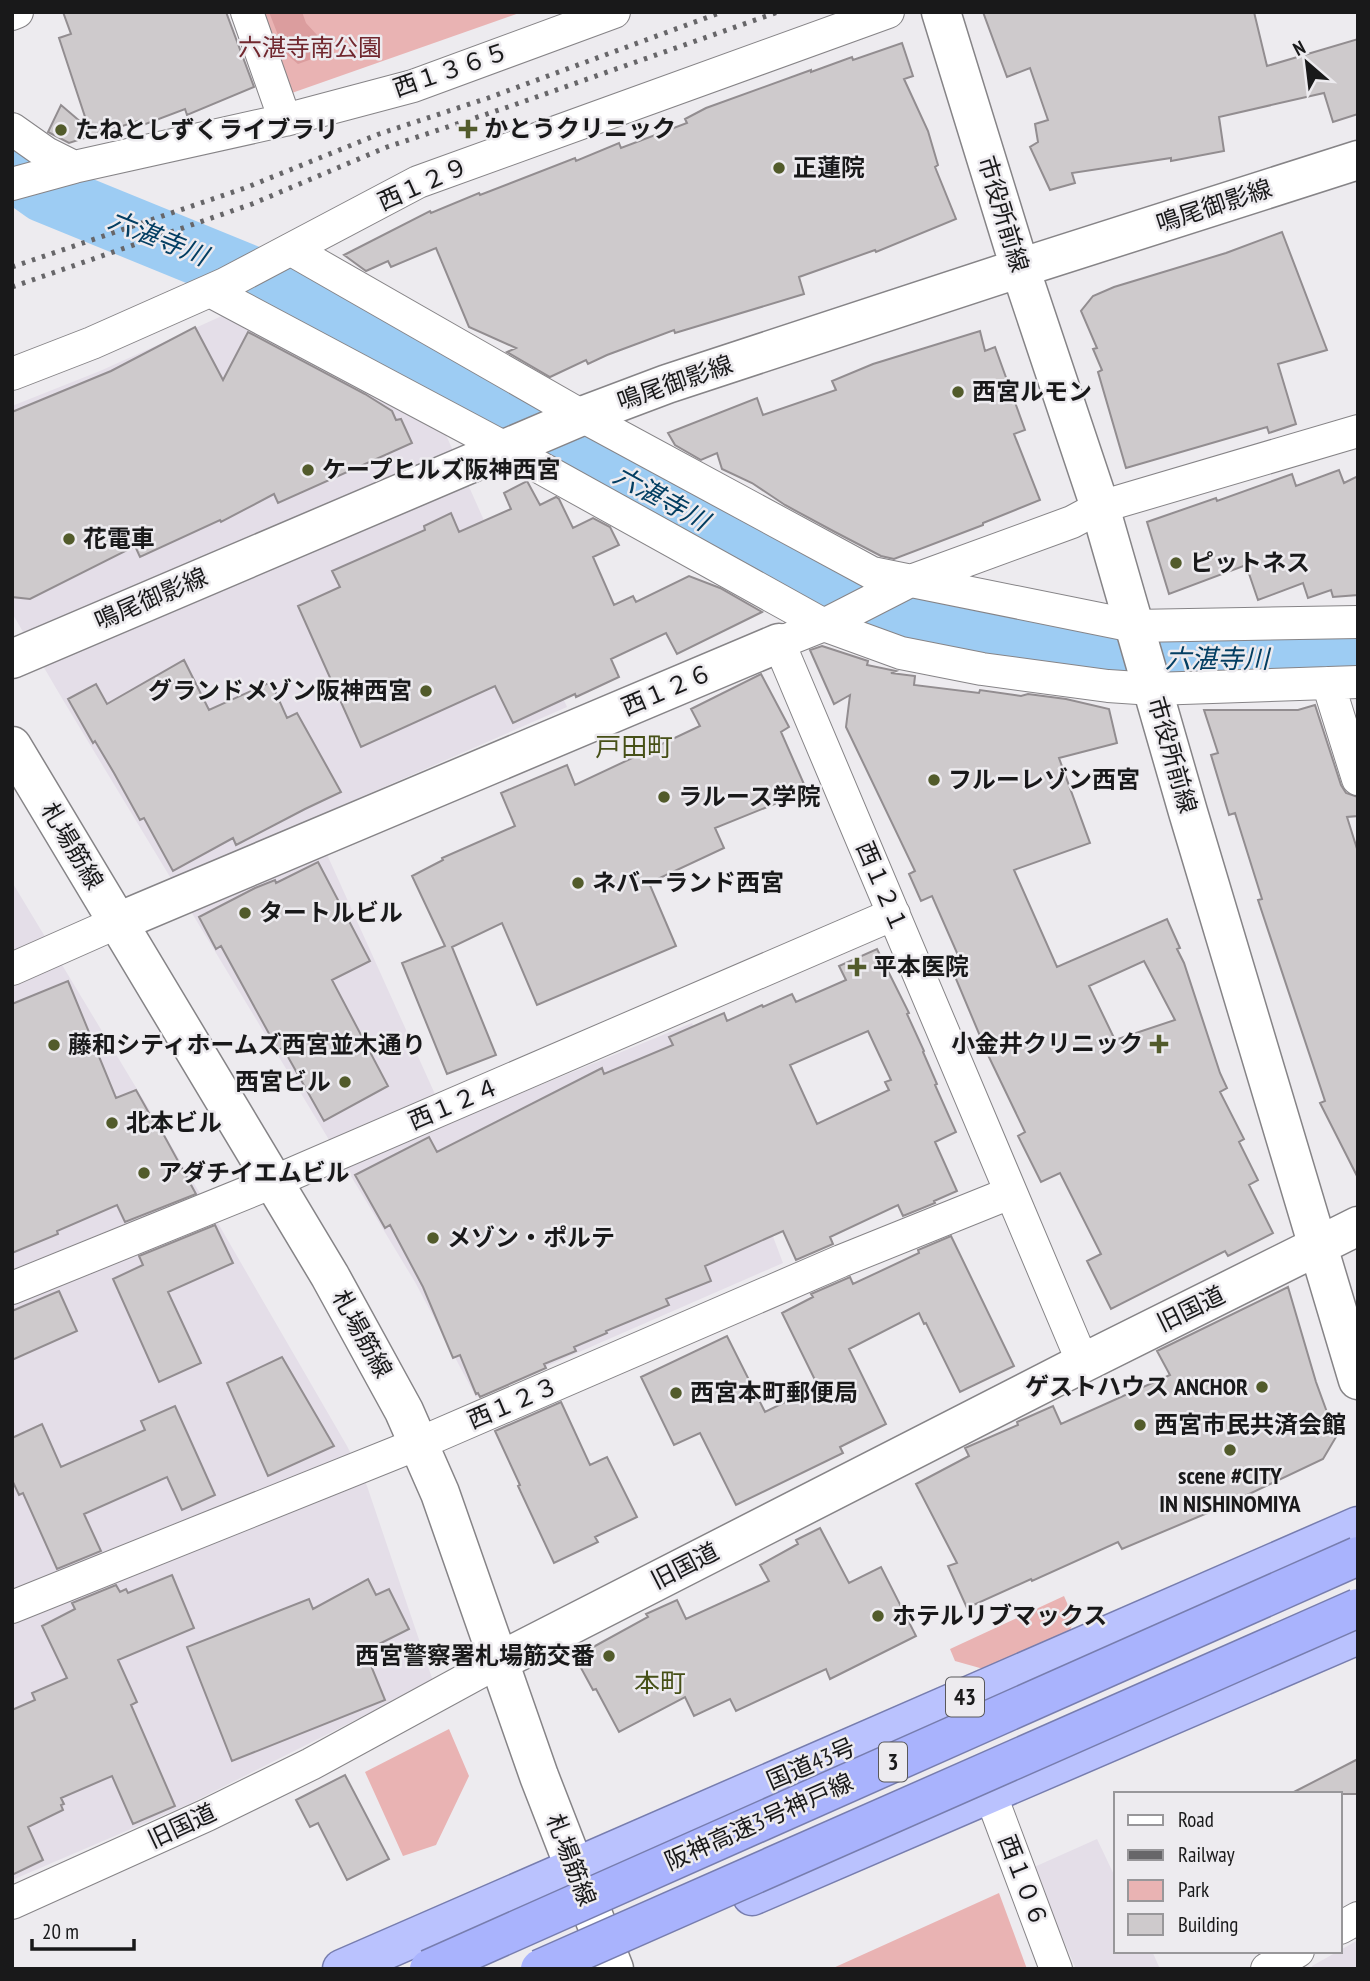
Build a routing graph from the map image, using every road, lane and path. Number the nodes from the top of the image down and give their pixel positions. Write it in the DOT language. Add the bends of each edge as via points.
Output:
graph roads {
  1 [pos="17,12"];
  2 [pos="247,12"];
  3 [pos="614,12"];
  4 [pos="888,12"];
  5 [pos="941,12"];
  6 [pos="12,14"];
  7 [pos="285,120"];
  8 [pos="12,129"];
  9 [pos="1358,160"];
  10 [pos="65,169"];
  11 [pos="12,184"];
  12 [pos="280,255"];
  13 [pos="1020,268"];
  14 [pos="217,287"];
  15 [pos="12,374"];
  16 [pos="575,418"];
  17 [pos="1358,431"];
  18 [pos="510,446"];
  19 [pos="1100,507"];
  20 [pos="900,586"];
  21 [pos="832,621"];
  22 [pos="1358,622"];
  23 [pos="1136,632"];
  24 [pos="779,643"];
  25 [pos="12,659"];
  26 [pos="1343,682"];
  27 [pos="1152,685"];
  28 [pos="12,746"];
  29 [pos="1358,779"];
  30 [pos="894,915"];
  31 [pos="118,922"];
  32 [pos="12,969"];
  33 [pos="273,1182"];
  34 [pos="1010,1193"];
  35 [pos="1358,1226"];
  36 [pos="1319,1245"];
  37 [pos="12,1288"];
  38 [pos="1083,1363"];
  39 [pos="1358,1380"];
  40 [pos="420,1443"];
  41 [pos="1358,1526"];
  42 [pos="1358,1556"];
  43 [pos="12,1607"];
  44 [pos="1358,1608"];
  45 [pos="1358,1635"];
  46 [pos="500,1661"];
  47 [pos="990,1793"];
  48 [pos="573,1868"];
  49 [pos="12,1903"];
  50 [pos="1358,1918"];
  51 [pos="1342,1927"];
  52 [pos="1295,1953"];
  53 [pos="603,1965"];
  54 [pos="342,1969"];
  55 [pos="429,1969"];
  56 [pos="540,1969"];
  57 [pos="1056,1969"];
  58 [pos="1267,1969"];
  1 -- 6 [label="street"];
  2 -- 7 [label="street"];
  3 -- 7 [label="street, 西１３６５" via="414,86"];
  4 -- 12 [label="street, 西１２９" via="418,182"];
  5 -- 13 [label="street, 市役所前線"];
  7 -- 10 [label="street, 西１３６５"];
  8 -- 10 [label="street"];
  9 -- 13 [label="street, 鳴尾御影線"];
  10 -- 11 [label="street, 西１３６５"];
  12 -- 14 [label="street, 西１２９"];
  12 -- 16 [label="street"];
  13 -- 16 [label="street, 鳴尾御影線"];
  13 -- 19 [label="street, 市役所前線"];
  14 -- 15 [label="street, 西１２９"];
  14 -- 18 [label="street"];
  16 -- 18 [label="street, 鳴尾御影線"];
  16 -- 20 [label="street"];
  17 -- 19 [label="street, 西１２６"];
  18 -- 21 [label="street"];
  18 -- 25 [label="street, 鳴尾御影線"];
  19 -- 20 [label="street, 西１２６" via="1072,522"];
  19 -- 23 [label="street, 市役所前線"];
  20 -- 21 [label="street, 西１２６"];
  20 -- 23 [label="street"];
  21 -- 24 [label="street, 西１２６"];
  21 -- 27 [label="street" via="901,653 1108,686"];
  22 -- 23 [label="street"];
  23 -- 27 [label="street, 市役所前線"];
  24 -- 30 [label="street, 西１２１"];
  24 -- 31 [label="street, 西１２６"];
  26 -- 27 [label="street"];
  26 -- 29 [label="street"];
  27 -- 36 [label="street, 市役所前線"];
  28 -- 31 [label="street, 札場筋線"];
  30 -- 33 [label="street, 西１２４"];
  30 -- 34 [label="street, 西１２１"];
  31 -- 32 [label="street"];
  31 -- 33 [label="street, 札場筋線"];
  33 -- 37 [label="street, 西１２４"];
  33 -- 40 [label="street, 札場筋線"];
  34 -- 38 [label="street, 西１２１"];
  34 -- 40 [label="street, 西１２３"];
  35 -- 36 [label="street, 旧国道"];
  36 -- 38 [label="street, 旧国道"];
  36 -- 39 [label="street, 市役所前線"];
  38 -- 46 [label="street, 旧国道"];
  40 -- 43 [label="street, 西１２３"];
  40 -- 46 [label="street, 札場筋線"];
  41 -- 48 [label="highway, 国道43号 / 43"];
  42 -- 55 [label="highway, 阪神高速3号神戸線 / 3, bridge"];
  44 -- 56 [label="highway, 阪神高速3号神戸線 / 3, bridge"];
  45 -- 47 [label="highway"];
  46 -- 48 [label="street, 札場筋線"];
  46 -- 49 [label="street, 旧国道" via="311,1764"];
  47 -- 53 [label="highway"];
  47 -- 57 [label="street, 西１０６"];
  48 -- 53 [label="street, 札場筋線"];
  48 -- 54 [label="highway, 国道43号 / 43"];
  50 -- 51 [label="street"];
  52 -- 58 [label="street"];
}
